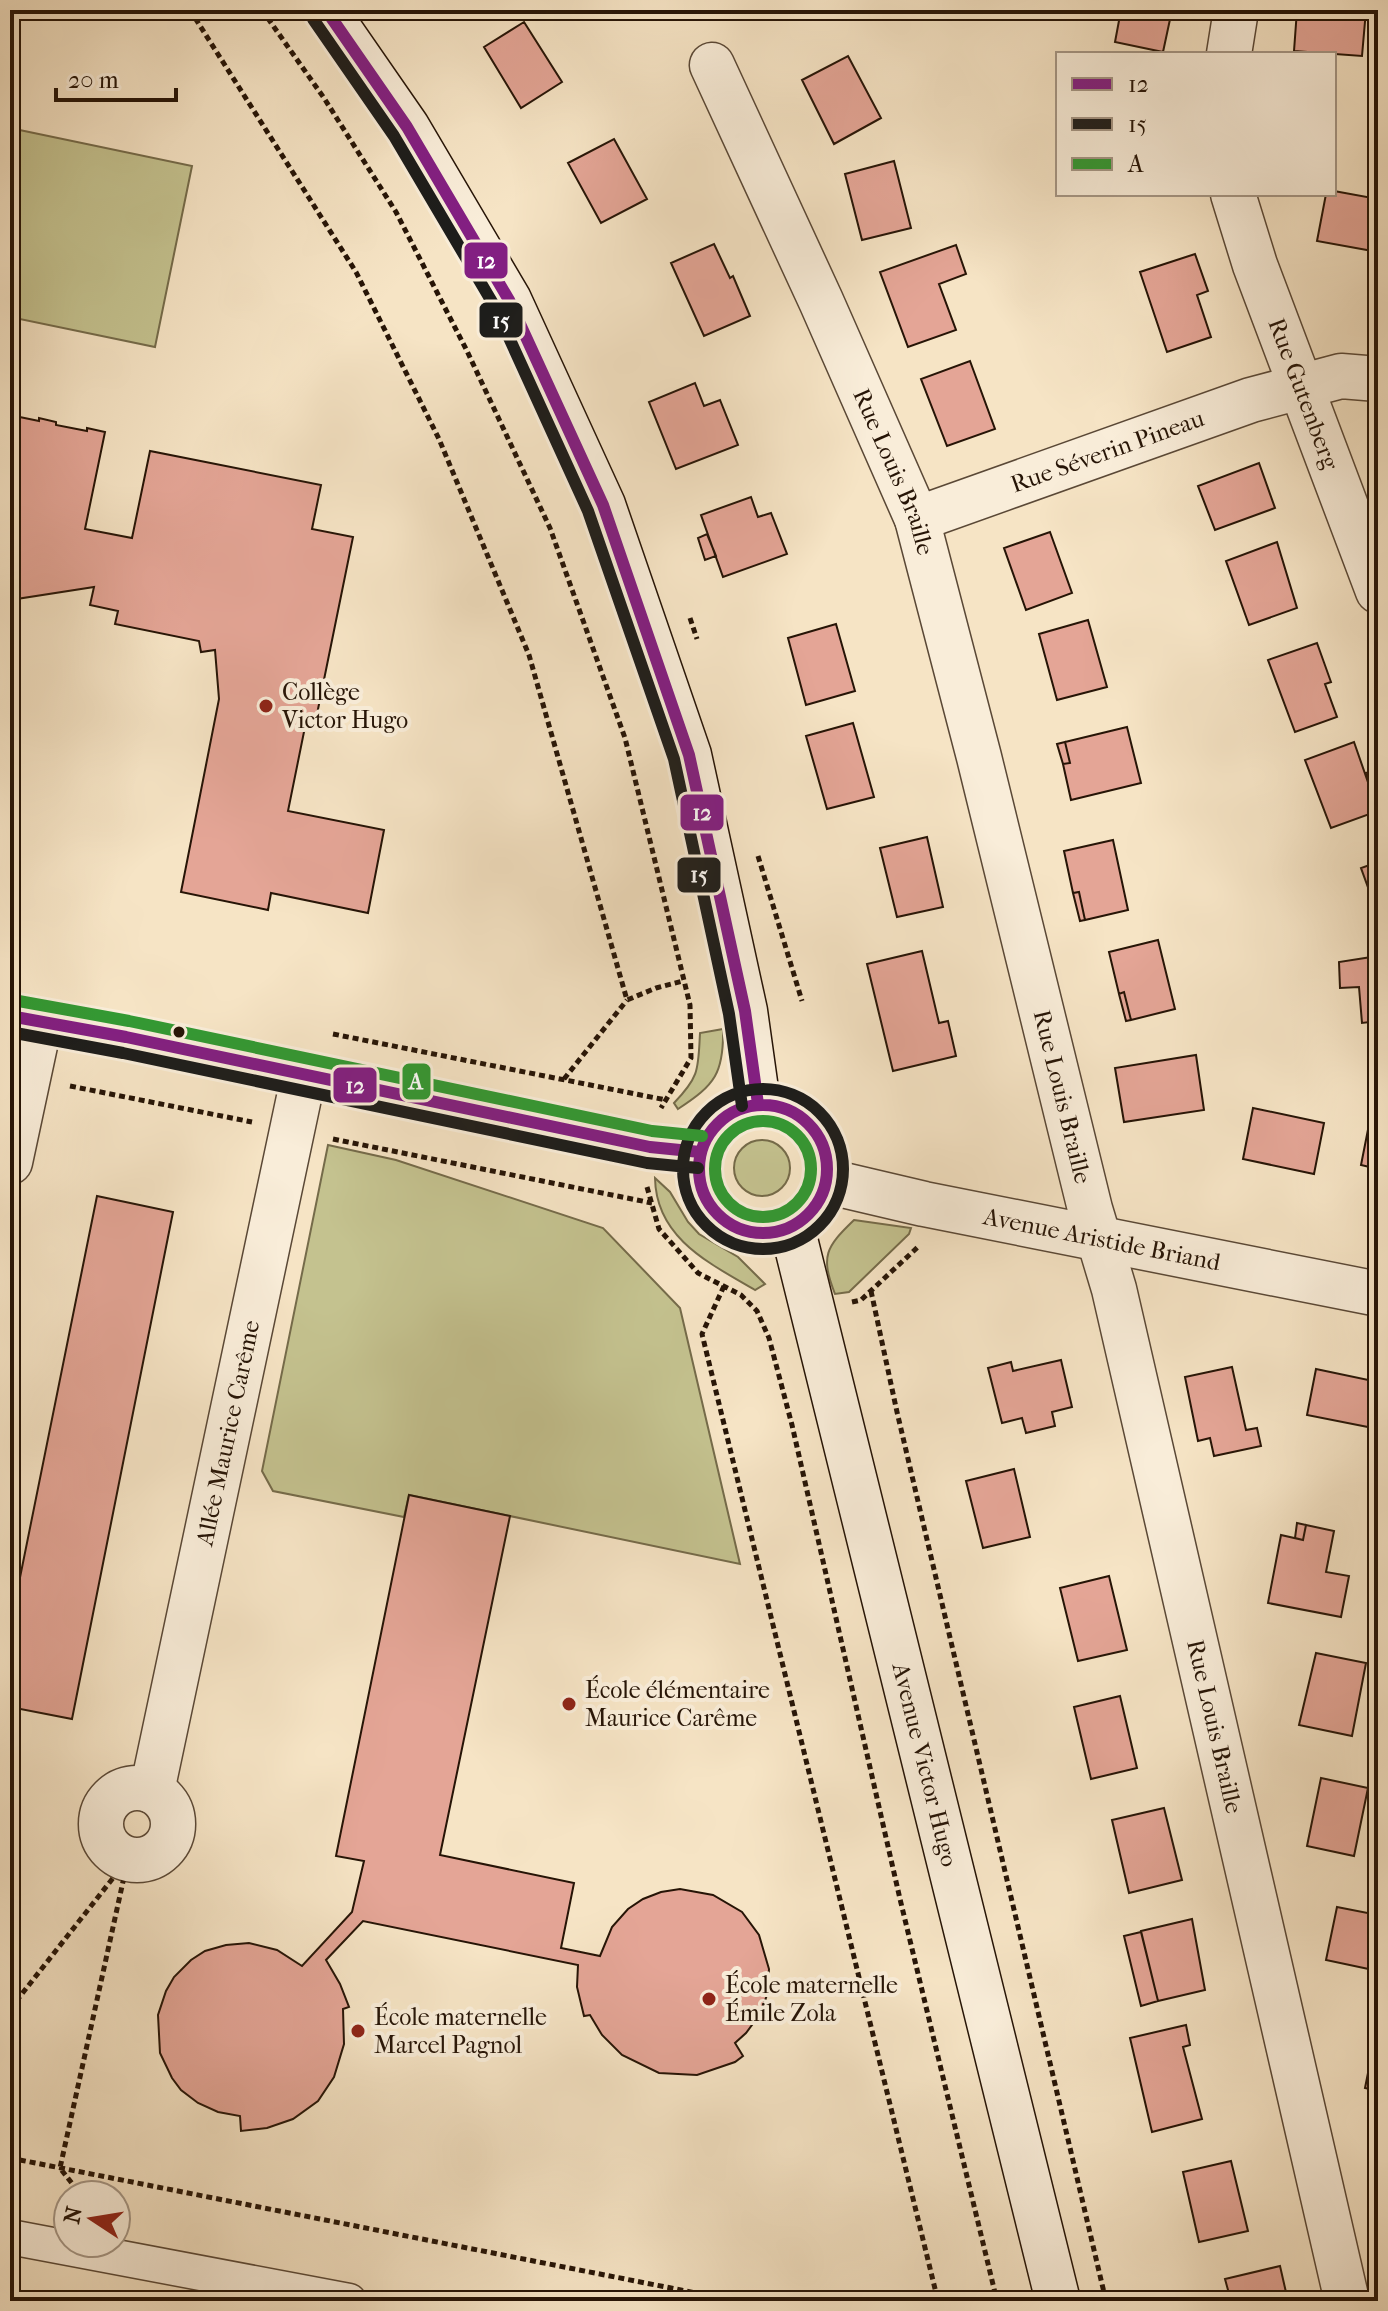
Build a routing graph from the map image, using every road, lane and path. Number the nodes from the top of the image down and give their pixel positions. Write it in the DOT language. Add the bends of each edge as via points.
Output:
graph roads {
  1 [pos="190,10"];
  2 [pos="326,10"];
  3 [pos="1236,10"];
  4 [pos="1229,52"];
  5 [pos="712,65"];
  6 [pos="1234,196"];
  7 [pos="1378,379"];
  8 [pos="1301,388"];
  9 [pos="917,519"];
  10 [pos="1378,591"];
  11 [pos="683,981"];
  12 [pos="627,1000"];
  13 [pos="25,1019"];
  14 [pos="304,1074"];
  15 [pos="564,1079"];
  16 [pos="758,1104"];
  17 [pos="700,1152"];
  18 [pos="10,1162"];
  19 [pos="826,1181"];
  20 [pos="924,1204"];
  21 [pos="792,1227"];
  22 [pos="1098,1237"];
  23 [pos="724,1286"];
  24 [pos="871,1291"];
  25 [pos="1378,1294"];
  26 [pos="841,1304"];
  27 [pos="128,1859"];
  28 [pos="10,2009"];
  29 [pos="10,2158"];
  30 [pos="60,2168"];
  31 [pos="69,2179"];
  32 [pos="10,2237"];
  33 [pos="349,2301"];
  34 [pos="737,2301"];
  35 [pos="938,2301"];
  36 [pos="1058,2301"];
  37 [pos="1106,2301"];
  38 [pos="1347,2301"];
  1 -- 12 [label="path" via="356,272 439,439 529,655"];
  2 -- 16 [label="street" via="407,127 509,300 603,505 689,755 745,1011"];
  3 -- 4 [label="street"];
  5 -- 9 [label="street, Rue Louis Braille"];
  6 -- 8 [label="street, Rue Gutenberg"];
  7 -- 8 [label="street, Rue Séverin Pineau" via="1341,376"];
  8 -- 9 [label="street, Rue Séverin Pineau" via="1251,400"];
  8 -- 10 [label="street, Rue Gutenberg"];
  9 -- 22 [label="street, Rue Louis Braille"];
  11 -- 12 [label="path"];
  12 -- 15 [label="path"];
  13 -- 14 [label="street"];
  13 -- 18 [label="street"];
  14 -- 17 [label="street" via="650,1147"];
  14 -- 27 [label="street, Allée Maurice Carême" via="152,1791 140,1788 116,1795 101,1823 104,1838"];
  16 -- 17 [label="street" via="716,1125"];
  16 -- 19 [label="street" via="796,1113 811,1126 822,1142"];
  17 -- 21 [label="street" via="703,1194 731,1226 772,1234"];
  19 -- 20 [label="street, Avenue Aristide Briand"];
  19 -- 21 [label="street" via="820,1200"];
  20 -- 22 [label="street, Avenue Aristide Briand"];
  20 -- 24 [label="path" via="920,1244"];
  21 -- 36 [label="street, Avenue Victor Hugo"];
  22 -- 25 [label="street, Avenue Aristide Briand"];
  22 -- 38 [label="street, Rue Louis Braille"];
  23 -- 35 [label="path" via="702,1334"];
  24 -- 26 [label="path" via="861,1300"];
  24 -- 37 [label="path"];
  27 -- 28 [label="path"];
  27 -- 30 [label="path"];
  29 -- 30 [label="path"];
  30 -- 31 [label="path"];
  30 -- 34 [label="path"];
  32 -- 33 [label="street"];
}
